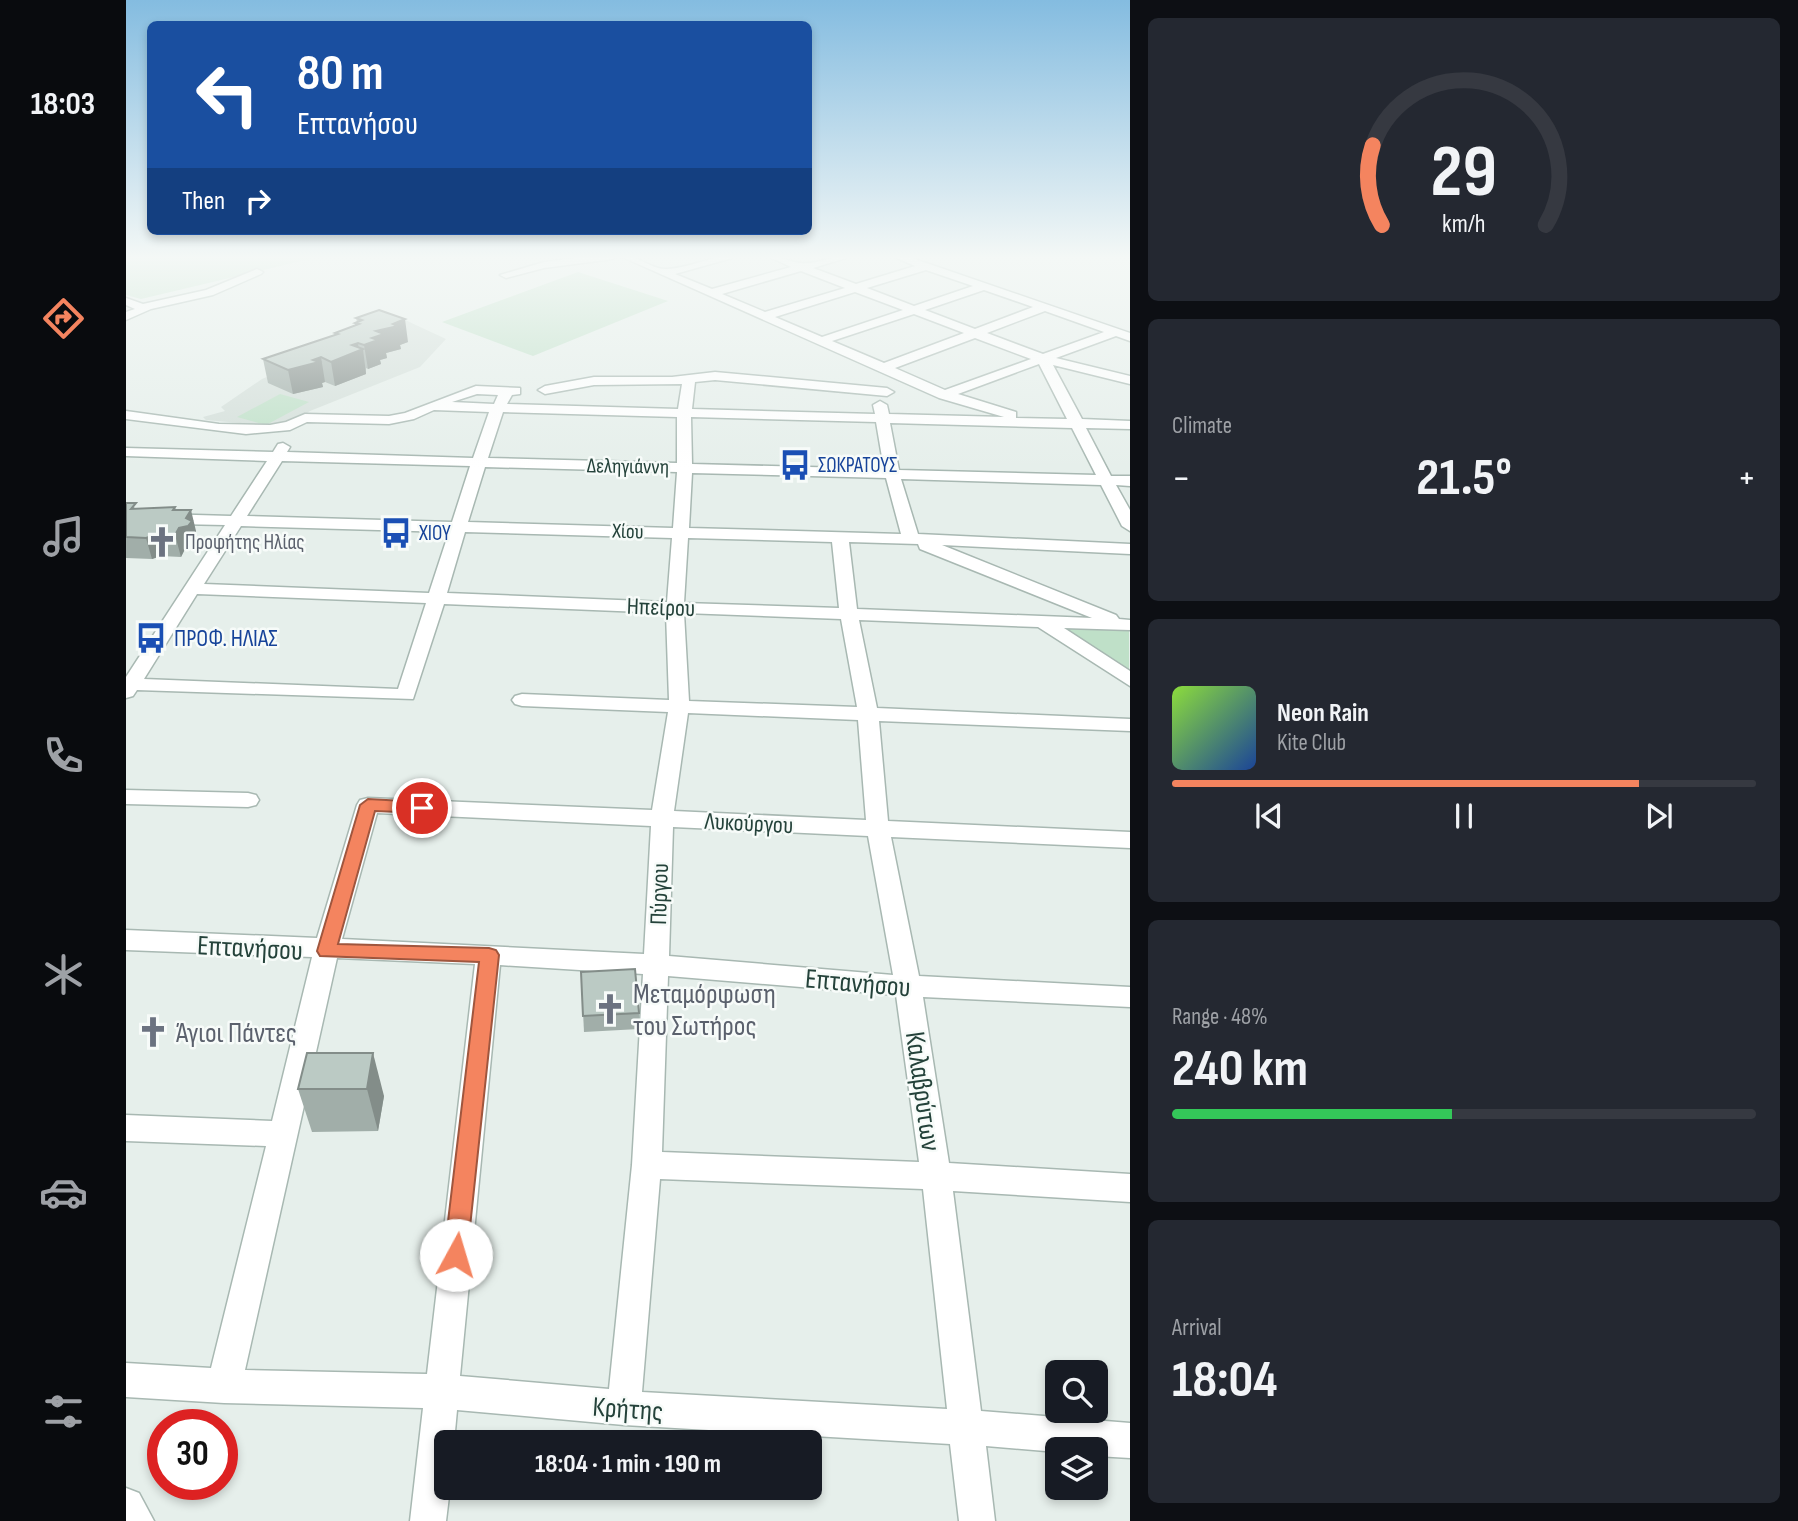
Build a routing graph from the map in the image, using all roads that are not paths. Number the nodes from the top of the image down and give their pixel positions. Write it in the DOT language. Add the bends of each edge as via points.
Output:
graph roads {
  1 [pos="790,327"];
  2 [pos="863,327"];
  3 [pos="960,327"];
  4 [pos="992,327"];
  5 [pos="1102,327"];
  6 [pos="1116,332"];
  7 [pos="976,333"];
  8 [pos="1129,337"];
  9 [pos="821,341"];
  10 [pos="1043,359"];
  11 [pos="884,368"];
  12 [pos="690,380"];
  13 [pos="1129,380"];
  14 [pos="545,390"];
  15 [pos="915,393"];
  16 [pos="946,395"];
  17 [pos="431,407"];
  18 [pos="497,410"];
  19 [pos="126,415"];
  20 [pos="684,415"];
  21 [pos="882,419"];
  22 [pos="1034,423"];
  23 [pos="192,424"];
  24 [pos="1076,424"];
  25 [pos="298,425"];
  26 [pos="1129,425"];
  27 [pos="126,453"];
  28 [pos="147,453"];
  29 [pos="276,456"];
  30 [pos="479,463"];
  31 [pos="126,464"];
  32 [pos="685,468"];
  33 [pos="892,473"];
  34 [pos="1104,480"];
  35 [pos="1129,481"];
  36 [pos="126,518"];
  37 [pos="236,520"];
  38 [pos="1129,526"];
  39 [pos="458,527"];
  40 [pos="679,533"];
  41 [pos="840,538"];
  42 [pos="911,539"];
  43 [pos="1129,550"];
  44 [pos="192,589"];
  45 [pos="435,598"];
  46 [pos="675,608"];
  47 [pos="849,614"];
  48 [pos="1043,622"];
  49 [pos="1128,625"];
  50 [pos="1129,680"];
  51 [pos="128,687"];
  52 [pos="522,700"];
  53 [pos="678,706"];
  54 [pos="868,714"];
  55 [pos="1129,725"];
  56 [pos="126,797"];
  57 [pos="248,800"];
  58 [pos="662,819"];
  59 [pos="878,830"];
  60 [pos="1129,841"];
  61 [pos="126,940"];
  62 [pos="326,951"];
  63 [pos="489,955"];
  64 [pos="656,965"];
  65 [pos="908,986"];
  66 [pos="1129,997"];
  67 [pos="126,1128"];
  68 [pos="283,1134"];
  69 [pos="647,1165"];
  70 [pos="936,1176"];
  71 [pos="1129,1188"];
  72 [pos="126,1380"];
  73 [pos="224,1386"];
  74 [pos="440,1391"];
  75 [pos="624,1408"];
  76 [pos="964,1427"];
  77 [pos="1129,1441"];
  78 [pos="126,1506"];
  79 [pos="136,1521"];
  80 [pos="428,1521"];
  81 [pos="977,1521"];
  1 -- 9 [label="street"];
  2 -- 9 [label="street"];
  3 -- 7 [label="street"];
  4 -- 7 [label="street"];
  5 -- 6 [label="street"];
  6 -- 8 [label="street"];
  6 -- 10 [label="street"];
  7 -- 10 [label="street"];
  7 -- 11 [label="street"];
  9 -- 11 [label="street"];
  10 -- 13 [label="street"];
  10 -- 16 [label="street"];
  10 -- 24 [label="street"];
  11 -- 16 [label="street"];
  12 -- 14 [label="street" via="594,381"];
  12 -- 20 [label="street, Πύργου"];
  12 -- 21 [label="street" via="736,376 883,392"];
  15 -- 16 [label="street"];
  16 -- 22 [label="street"];
  17 -- 18 [label="street"];
  17 -- 18 [label="street" via="476,390 511,391"];
  17 -- 25 [label="street" via="389,420 305,418"];
  18 -- 20 [label="street"];
  18 -- 30 [label="street"];
  19 -- 23 [label="street"];
  20 -- 21 [label="street"];
  20 -- 32 [label="street, Πύργου"];
  21 -- 22 [label="street"];
  21 -- 33 [label="street"];
  22 -- 24 [label="street"];
  23 -- 25 [label="street" via="267,431"];
  23 -- 28 [label="street"];
  24 -- 26 [label="street"];
  24 -- 34 [label="street"];
  25 -- 29 [label="street" via="300,429"];
  27 -- 28 [label="street, Δεληγιάννη"];
  28 -- 29 [label="street, Δεληγιάννη"];
  28 -- 31 [label="street"];
  29 -- 30 [label="street, Δεληγιάννη"];
  29 -- 37 [label="street"];
  30 -- 32 [label="street, Δεληγιάννη"];
  30 -- 39 [label="street"];
  32 -- 33 [label="street, Δεληγιάννη"];
  32 -- 40 [label="street, Πύργου"];
  33 -- 34 [label="street, Δεληγιάννη"];
  33 -- 42 [label="street"];
  34 -- 35 [label="street, Δεληγιάννη"];
  34 -- 38 [label="street"];
  36 -- 37 [label="street, Χίου"];
  37 -- 39 [label="street, Χίου"];
  37 -- 44 [label="street"];
  39 -- 40 [label="street, Χίου"];
  39 -- 45 [label="street"];
  40 -- 41 [label="street, Χίου"];
  40 -- 46 [label="street, Πύργου"];
  41 -- 42 [label="street, Χίου"];
  41 -- 47 [label="street, Καλαβρύτων"];
  42 -- 43 [label="street, Χίου"];
  42 -- 49 [label="street"];
  44 -- 45 [label="street, Ηπείρου"];
  44 -- 51 [label="street"];
  45 -- 46 [label="street, Ηπείρου"];
  45 -- 51 [label="street" via="406,695"];
  46 -- 47 [label="street, Ηπείρου"];
  46 -- 53 [label="street, Πύργου"];
  47 -- 48 [label="street, Ηπείρου"];
  47 -- 54 [label="street, Καλαβρύτων"];
  48 -- 49 [label="street, Ηπείρου"];
  48 -- 50 [label="street"];
  52 -- 53 [label="street"];
  53 -- 54 [label="street"];
  53 -- 58 [label="street, Πύργου"];
  54 -- 55 [label="street"];
  54 -- 59 [label="street, Καλαβρύτων"];
  56 -- 57 [label="street"];
  58 -- 59 [label="street, Λυκούργου"];
  58 -- 62 [label="street, Λυκούργου" via="368,805"];
  58 -- 64 [label="street, Πύργου"];
  59 -- 60 [label="street, Λυκούργου"];
  59 -- 65 [label="street, Καλαβρύτων"];
  61 -- 62 [label="street, Επτανήσου"];
  62 -- 63 [label="street, Επτανήσου"];
  62 -- 68 [label="street"];
  63 -- 64 [label="street, Επτανήσου"];
  63 -- 74 [label="street"];
  64 -- 65 [label="street, Επτανήσου"];
  64 -- 69 [label="street, Πύργου"];
  65 -- 66 [label="street, Επτανήσου"];
  65 -- 70 [label="street, Καλαβρύτων"];
  67 -- 68 [label="street"];
  68 -- 73 [label="street"];
  69 -- 70 [label="street"];
  69 -- 75 [label="street, Πύργου"];
  70 -- 71 [label="street"];
  70 -- 76 [label="street, Καλαβρύτων"];
  72 -- 73 [label="street, Κρήτης"];
  73 -- 74 [label="street, Κρήτης"];
  74 -- 75 [label="street, Κρήτης"];
  74 -- 80 [label="street"];
  75 -- 76 [label="street, Κρήτης"];
  76 -- 77 [label="street, Κρήτης"];
  76 -- 81 [label="street, Καλαβρύτων"];
  78 -- 79 [label="street"];
}
